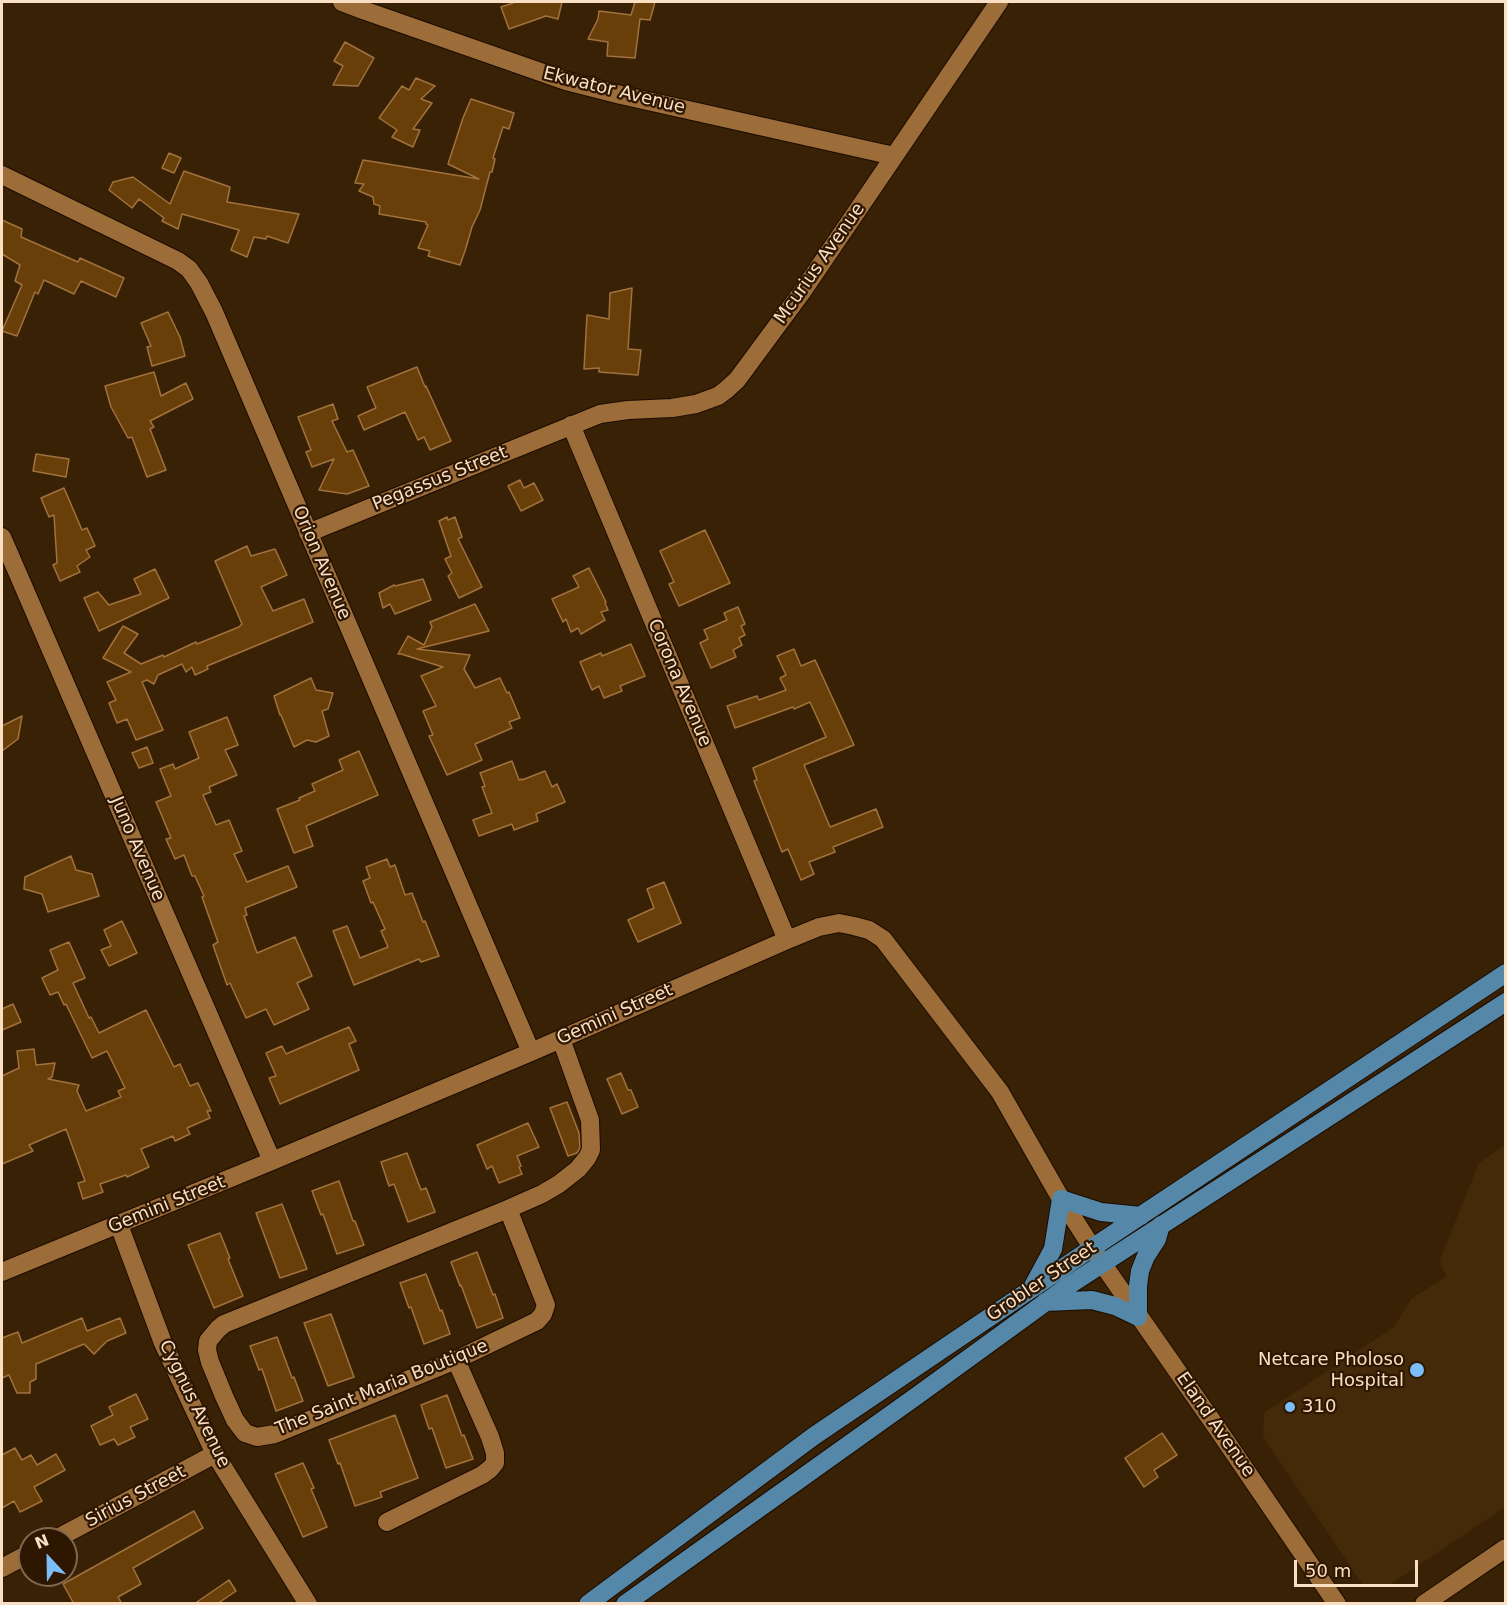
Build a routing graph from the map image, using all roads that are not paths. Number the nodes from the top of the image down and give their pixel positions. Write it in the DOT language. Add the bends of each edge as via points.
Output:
graph roads {
  1 [pos="342,2"];
  2 [pos="999,2"];
  3 [pos="894,156"];
  4 [pos="2,175"];
  5 [pos="571,425"];
  6 [pos="308,533"];
  7 [pos="2,537"];
  8 [pos="787,940"];
  9 [pos="1506,973"];
  10 [pos="1506,1002"];
  11 [pos="561,1039"];
  12 [pos="531,1052"];
  13 [pos="272,1161"];
  14 [pos="1061,1199"];
  15 [pos="508,1209"];
  16 [pos="1141,1216"];
  17 [pos="119,1225"];
  18 [pos="1161,1225"];
  19 [pos="1097,1255"];
  20 [pos="2,1269"];
  21 [pos="1038,1295"];
  22 [pos="1138,1317"];
  23 [pos="456,1360"];
  24 [pos="215,1454"];
  25 [pos="387,1522"];
  26 [pos="78,1527"];
  27 [pos="1506,1548"];
  28 [pos="18,1559"];
  29 [pos="2,1568"];
  30 [pos="308,1604"];
  31 [pos="588,1604"];
  32 [pos="625,1604"];
  33 [pos="1336,1604"];
  34 [pos="1424,1604"];
  1 -- 3 [label="street, Ekwator Avenue" via="566,81"];
  2 -- 3 [label="street, Mcurius Avenue"];
  3 -- 5 [label="street, Mcurius Avenue" via="795,301 726,390 696,404 600,414"];
  4 -- 6 [label="street, Orion Avenue" via="157,249 189,269 214,312"];
  5 -- 6 [label="street, Pegassus Street"];
  5 -- 8 [label="street, Corona Avenue"];
  6 -- 12 [label="street, Orion Avenue"];
  7 -- 13 [label="street, Juno Avenue"];
  8 -- 11 [label="street, Gemini Street"];
  8 -- 14 [label="street, Gemini Street" via="839,922 869,930 883,939 1000,1092"];
  9 -- 16 [label="main road, Grobler Street"];
  10 -- 18 [label="main road, Grobler Street"];
  11 -- 12 [label="street, Gemini Street"];
  11 -- 15 [label="street, The Saint Maria Boutique" via="590,1120 591,1150 578,1169 559,1184"];
  12 -- 13 [label="street, Gemini Street"];
  13 -- 17 [label="street, Gemini Street"];
  14 -- 16 [label="main road" via="1101,1212"];
  14 -- 19 [label="street, Gemini Street"];
  14 -- 21 [label="main road" via="1053,1249"];
  15 -- 23 [label="street, The Saint Maria Boutique" via="543,1293 543,1314 537,1322"];
  15 -- 23 [label="street, The Saint Maria Boutique" via="224,1324 212,1334 207,1350 235,1420 245,1433 257,1437 275,1434"];
  16 -- 19 [label="main road, Grobler Street"];
  17 -- 20 [label="street, Gemini Street"];
  17 -- 24 [label="street, Cygnus Avenue" via="163,1343"];
  18 -- 19 [label="main road, Grobler Street"];
  18 -- 22 [label="main road" via="1140,1271"];
  19 -- 21 [label="main road, Grobler Street"];
  19 -- 22 [label="street, Eland Avenue"];
  21 -- 22 [label="main road" via="1092,1300"];
  21 -- 31 [label="main road, Grobler Street" via="814,1436"];
  21 -- 32 [label="main road, Grobler Street" via="918,1395"];
  22 -- 33 [label="street, Eland Avenue"];
  23 -- 25 [label="street" via="490,1437 495,1463 482,1475"];
  24 -- 26 [label="street, Sirius Street"];
  24 -- 30 [label="street, Cygnus Avenue"];
  27 -- 34 [label="street"];
  28 -- 29 [label="street"];
}
